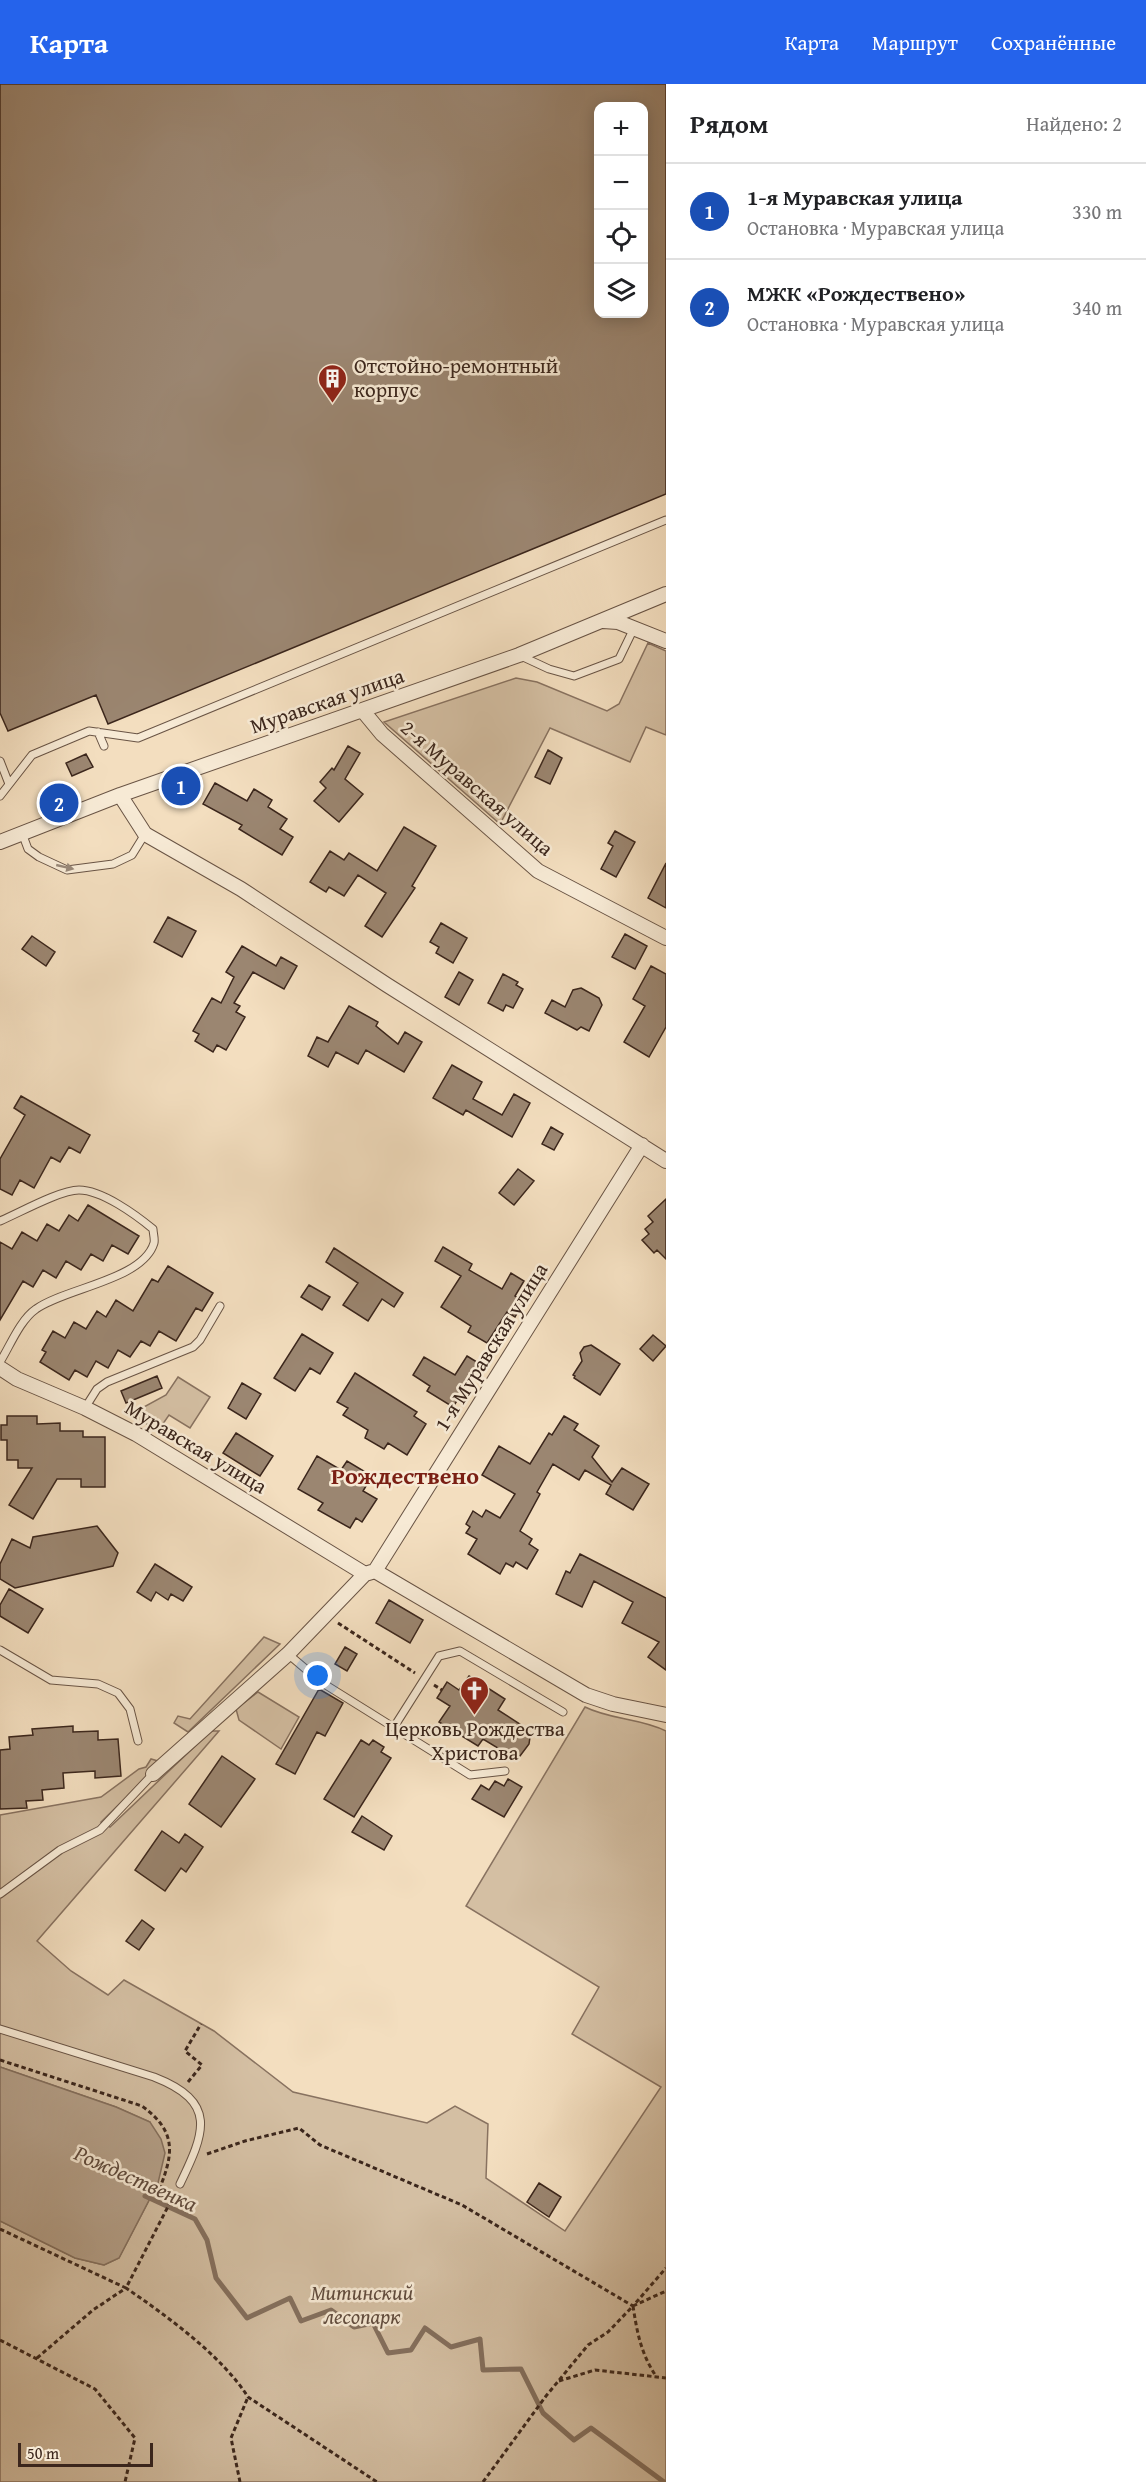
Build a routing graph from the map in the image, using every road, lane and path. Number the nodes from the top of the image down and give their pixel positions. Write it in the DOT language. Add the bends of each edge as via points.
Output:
graph roads {
  1 [pos="666,520"];
  2 [pos="666,594"];
  3 [pos="598,621"];
  4 [pos="634,627"];
  5 [pos="666,641"];
  6 [pos="519,655"];
  7 [pos="363,711"];
  8 [pos="98,732"];
  9 [pos="104,746"];
  10 [pos="0,761"];
  11 [pos="9,784"];
  12 [pos="120,795"];
  13 [pos="0,796"];
  14 [pos="22,833"];
  15 [pos="145,834"];
  16 [pos="0,842"];
  17 [pos="666,938"];
  18 [pos="642,1145"];
  19 [pos="666,1161"];
  20 [pos="0,1221"];
  21 [pos="220,1306"];
  22 [pos="0,1362"];
  23 [pos="0,1368"];
  24 [pos="85,1408"];
  25 [pos="370,1572"];
  26 [pos="326,1616"];
  27 [pos="0,1650"];
  28 [pos="288,1654"];
  29 [pos="425,1679"];
  30 [pos="442,1690"];
  31 [pos="563,1712"];
  32 [pos="666,1715"];
  33 [pos="394,1727"];
  34 [pos="138,1741"];
  35 [pos="505,1772"];
  36 [pos="153,1774"];
  37 [pos="0,1894"];
  38 [pos="201,2024"];
  39 [pos="0,2028"];
  40 [pos="0,2060"];
  41 [pos="181,2090"];
  42 [pos="192,2159"];
  43 [pos="180,2184"];
  44 [pos="157,2195"];
  45 [pos="0,2229"];
  46 [pos="666,2268"];
  47 [pos="126,2288"];
  48 [pos="666,2291"];
  49 [pos="633,2306"];
  50 [pos="0,2340"];
  51 [pos="37,2358"];
  52 [pos="656,2376"];
  53 [pos="666,2378"];
  54 [pos="558,2381"];
  55 [pos="248,2397"];
  56 [pos="125,2482"];
  57 [pos="240,2482"];
  58 [pos="377,2482"];
  59 [pos="483,2482"];
  1 -- 8 [label="lane" via="138,738"];
  2 -- 3 [label="street, Муравская улица"];
  3 -- 4 [label="street" via="618,621"];
  3 -- 6 [label="street, Муравская улица"];
  4 -- 5 [label="street"];
  4 -- 6 [label="lane" via="618,659 574,676"];
  6 -- 7 [label="street, Муравская улица"];
  7 -- 12 [label="street, Муравская улица"];
  7 -- 17 [label="street, 2-я Муравская улица" via="382,734 538,871"];
  8 -- 9 [label="lane"];
  8 -- 11 [label="lane" via="89,731 32,755"];
  10 -- 11 [label="lane"];
  11 -- 13 [label="lane"];
  12 -- 14 [label="street, Муравская улица"];
  12 -- 15 [label="street"];
  14 -- 15 [label="lane, one-way" via="28,849 67,870 113,864 132,855"];
  14 -- 16 [label="street, Муравская улица"];
  15 -- 18 [label="street" via="241,889"];
  18 -- 19 [label="street"];
  18 -- 25 [label="street, 1-я Муравская улица"];
  20 -- 22 [label="lane" via="65,1193 89,1191 143,1221 153,1229 154,1242 147,1254 128,1270 33,1311"];
  21 -- 24 [label="lane" via="193,1347 107,1382"];
  23 -- 24 [label="street, Муравская улица"];
  24 -- 25 [label="street, Муравская улица"];
  25 -- 26 [label="street, 1-я Муравская улица"];
  25 -- 32 [label="street" via="586,1695"];
  26 -- 28 [label="street, 1-я Муравская улица"];
  26 -- 29 [label="path"];
  27 -- 34 [label="lane" via="51,1680 98,1684 118,1693 130,1709"];
  28 -- 33 [label="lane" via="321,1682"];
  28 -- 36 [label="street, 1-я Муравская улица"];
  29 -- 30 [label="path"];
  29 -- 31 [label="lane" via="439,1656 460,1651"];
  29 -- 33 [label="lane"];
  33 -- 35 [label="lane" via="470,1775"];
  36 -- 37 [label="lane" via="100,1830 60,1850"];
  38 -- 41 [label="path" via="185,2051 202,2065"];
  39 -- 41 [label="lane" via="154,2077"];
  40 -- 44 [label="path" via="142,2106 159,2118 167,2133 170,2156"];
  41 -- 42 [label="lane" via="197,2109 200,2123 200,2138"];
  42 -- 43 [label="lane"];
  42 -- 49 [label="path" via="298,2128 320,2145 462,2205"];
  43 -- 47 [label="path"];
  45 -- 47 [label="path"];
  46 -- 49 [label="path"];
  47 -- 51 [label="path" via="93,2310"];
  47 -- 55 [label="path" via="171,2319 240,2384"];
  48 -- 49 [label="path"];
  49 -- 52 [label="path" via="638,2338"];
  49 -- 54 [label="path" via="588,2346"];
  50 -- 51 [label="path"];
  51 -- 56 [label="path" via="96,2389 135,2438"];
  52 -- 53 [label="path"];
  52 -- 54 [label="path" via="595,2370"];
  54 -- 59 [label="path"];
  55 -- 57 [label="path" via="231,2438"];
  55 -- 58 [label="path"];
}
